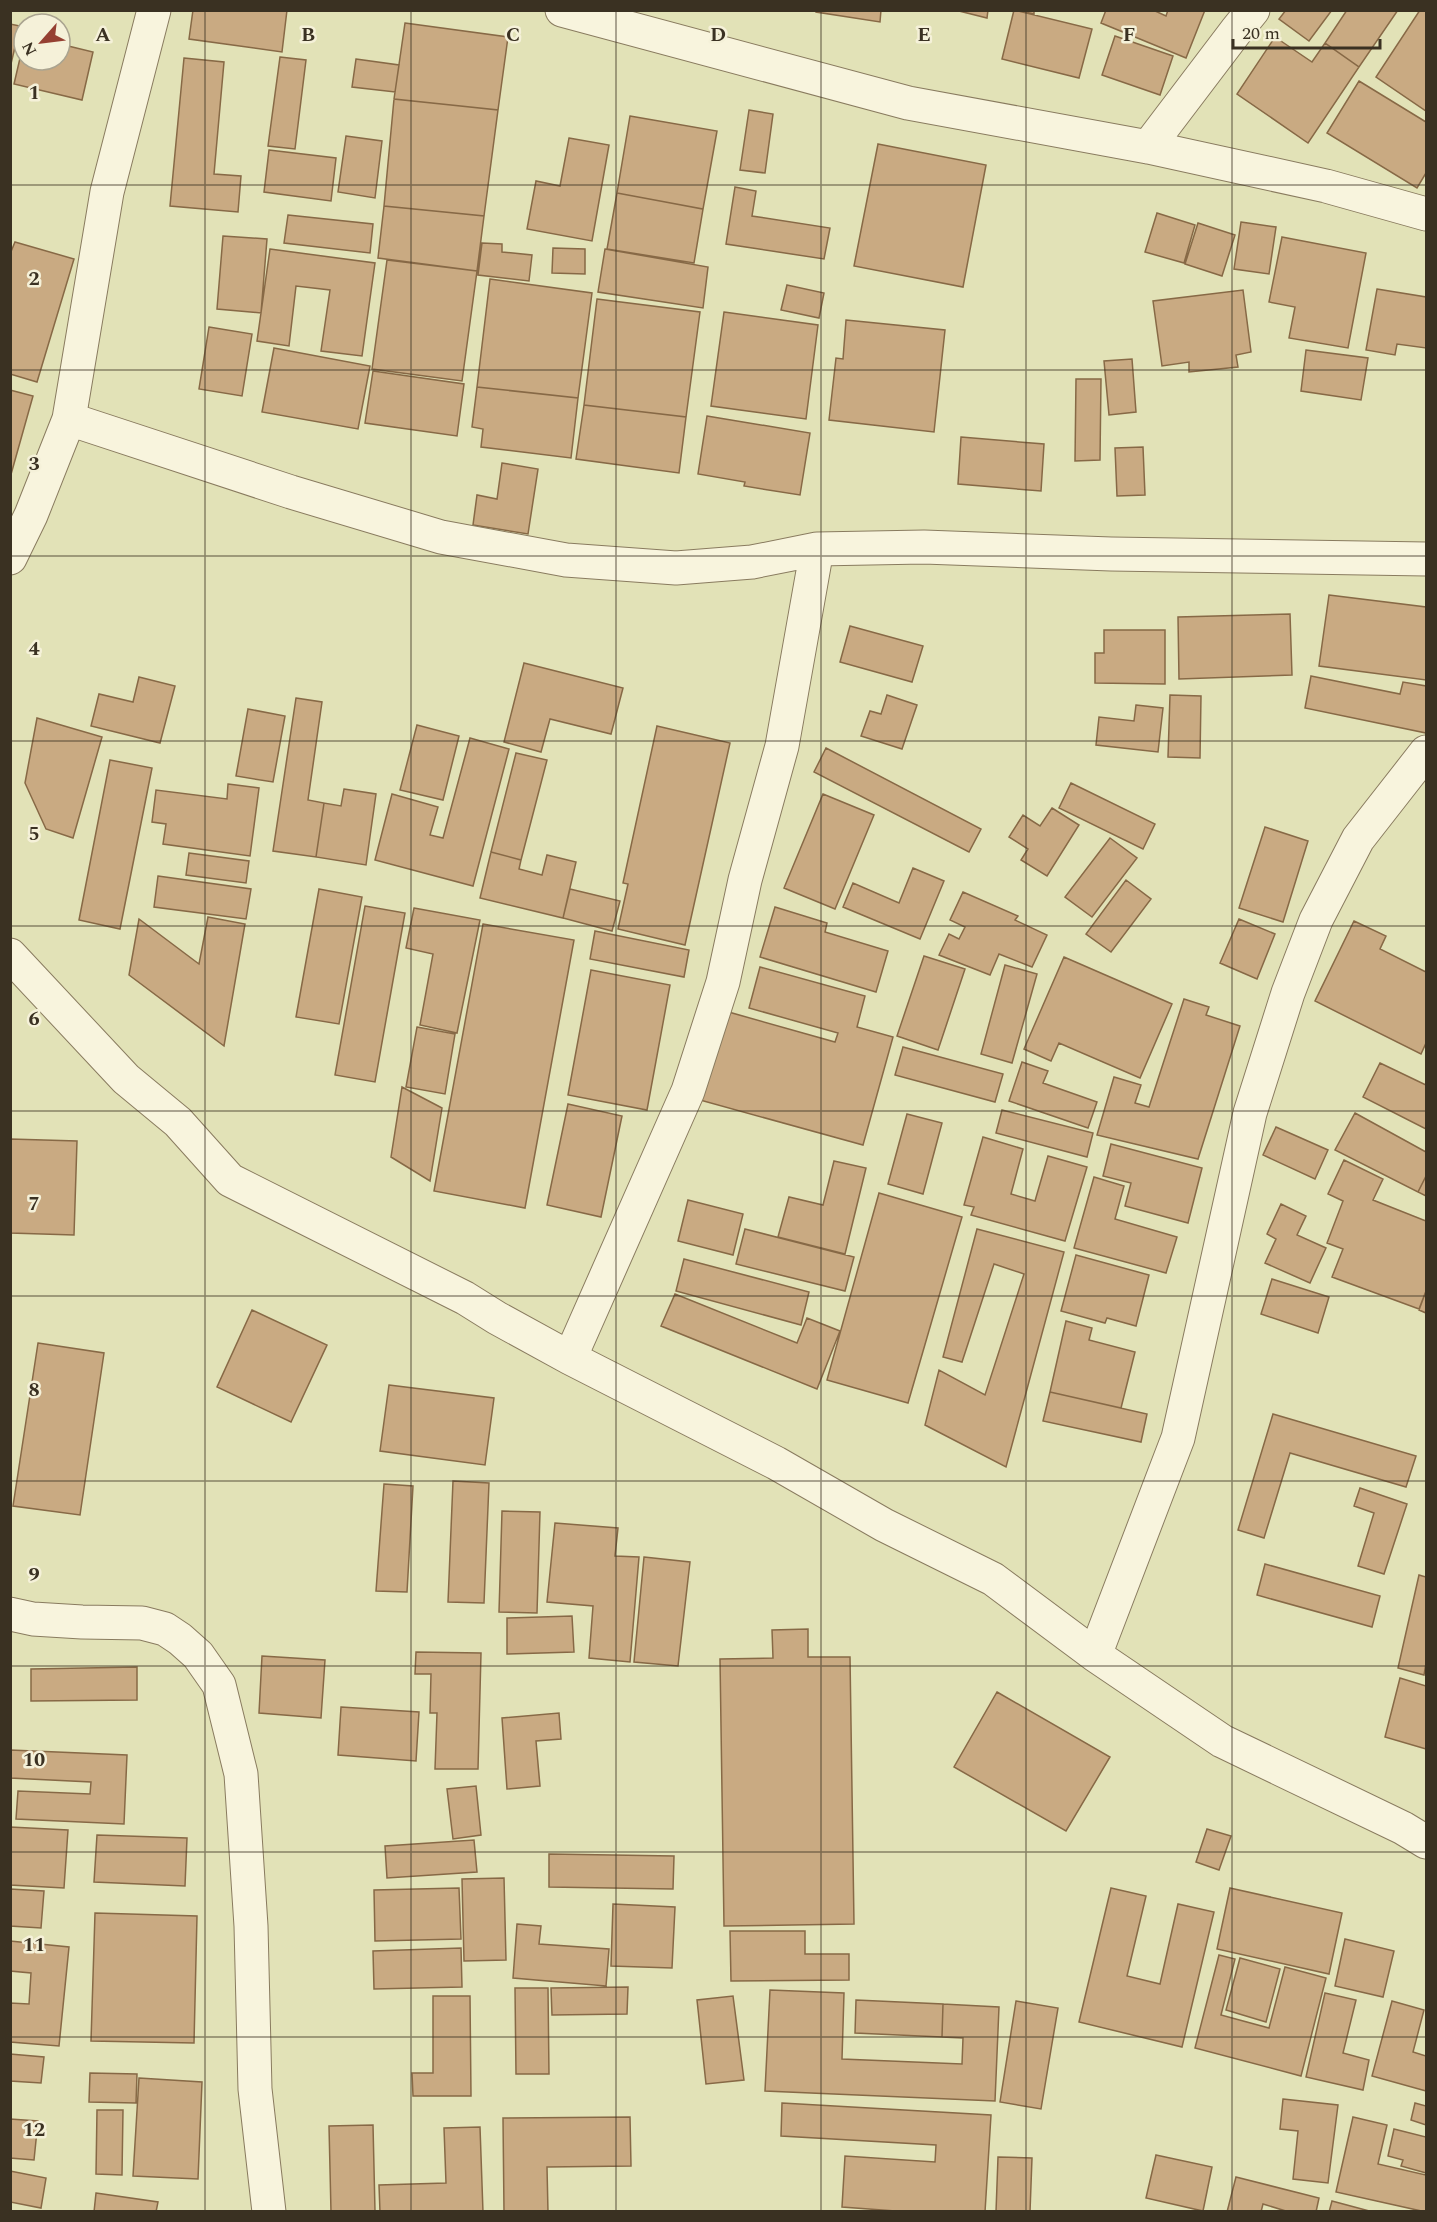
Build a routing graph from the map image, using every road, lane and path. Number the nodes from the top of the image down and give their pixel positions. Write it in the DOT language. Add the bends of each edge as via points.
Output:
graph roads {
  1 [pos="154,10"];
  2 [pos="562,10"];
  3 [pos="1253,10"];
  4 [pos="1148,147"];
  5 [pos="1426,214"];
  6 [pos="69,419"];
  7 [pos="817,549"];
  8 [pos="10,558"];
  9 [pos="1426,559"];
  10 [pos="1426,752"];
  11 [pos="10,955"];
  12 [pos="570,1358"];
  13 [pos="10,1614"];
  14 [pos="1095,1655"];
  15 [pos="1426,1842"];
  16 [pos="269,2211"];
  1 -- 6 [label="street" via="107,192"];
  2 -- 4 [label="street" via="908,103"];
  3 -- 4 [label="street"];
  4 -- 5 [label="street" via="1326,186"];
  6 -- 7 [label="street" via="441,537 566,560 676,568 752,562"];
  6 -- 8 [label="street"];
  7 -- 9 [label="street" via="924,547"];
  7 -- 12 [label="street" via="782,747 745,880 723,982 688,1091"];
  10 -- 14 [label="street" via="1358,839 1316,920 1288,993 1250,1113 1178,1438"];
  11 -- 12 [label="street" via="126,1079 178,1122 230,1180 465,1298"];
  12 -- 14 [label="street" via="993,1579"];
  13 -- 16 [label="street" via="72,1622 142,1623 165,1629 198,1655 219,1685 241,1773 251,1926 255,2089"];
  14 -- 15 [label="street" via="1222,1741"];
}
